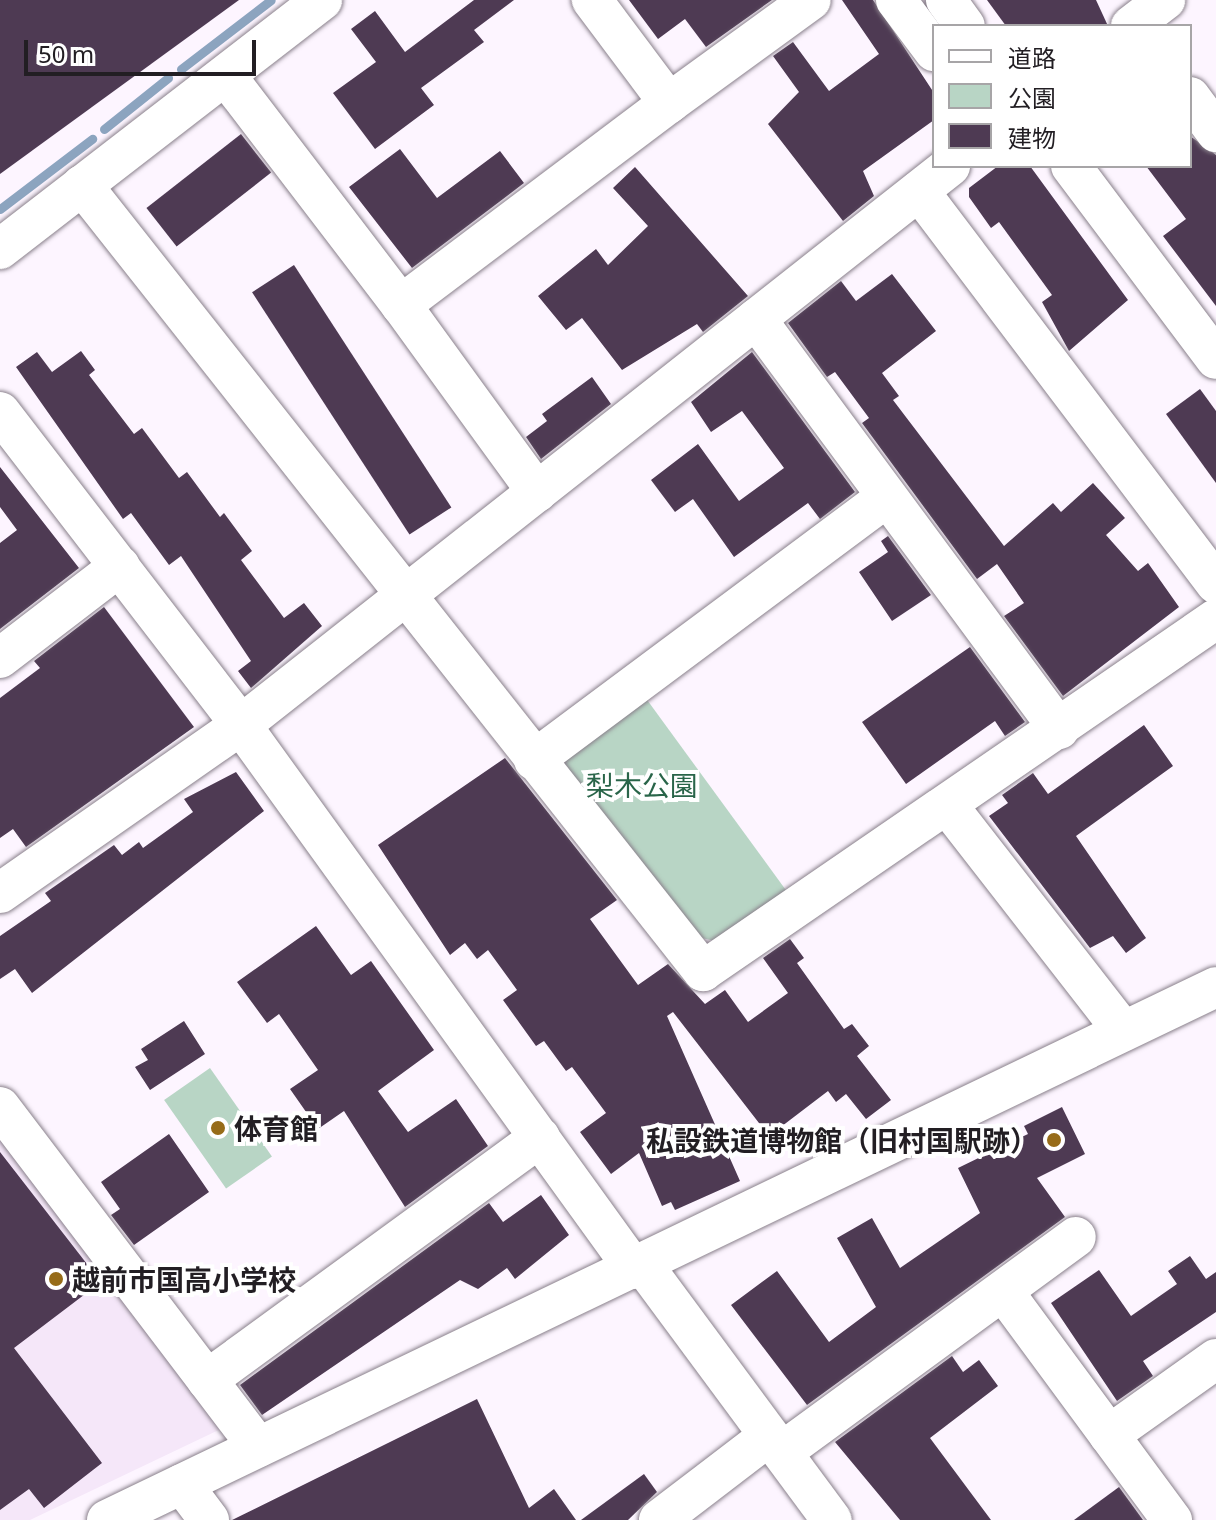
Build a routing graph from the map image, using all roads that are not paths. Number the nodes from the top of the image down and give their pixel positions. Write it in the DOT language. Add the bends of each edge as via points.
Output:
graph roads {
  1 [pos="322,0"];
  2 [pos="592,0"];
  3 [pos="811,0"];
  4 [pos="896,0"];
  5 [pos="946,0"];
  6 [pos="964,24"];
  7 [pos="932,48"];
  8 [pos="226,76"];
  9 [pos="1192,100"];
  10 [pos="669,103"];
  11 [pos="1216,132"];
  12 [pos="948,168"];
  13 [pos="1073,168"];
  14 [pos="82,185"];
  15 [pos="919,191"];
  16 [pos="0,249"];
  17 [pos="401,305"];
  18 [pos="756,319"];
  19 [pos="1216,359"];
  20 [pos="0,412"];
  21 [pos="537,492"];
  22 [pos="886,498"];
  23 [pos="120,566"];
  24 [pos="1216,583"];
  25 [pos="405,596"];
  26 [pos="1216,619"];
  27 [pos="0,658"];
  28 [pos="241,725"];
  29 [pos="1059,729"];
  30 [pos="534,760"];
  31 [pos="948,806"];
  32 [pos="0,893"];
  33 [pos="1216,987"];
  34 [pos="1123,1031"];
  35 [pos="0,1107"];
  36 [pos="540,1137"];
  37 [pos="1076,1237"];
  38 [pos="638,1267"];
  39 [pos="1003,1291"];
  40 [pos="1216,1359"];
  41 [pos="207,1380"];
  42 [pos="1109,1435"];
  43 [pos="776,1444"];
  44 [pos="258,1447"];
  45 [pos="182,1484"];
  46 [pos="107,1520"];
  47 [pos="209,1520"];
  48 [pos="659,1520"];
  49 [pos="832,1520"];
  50 [pos="1172,1520"];
  1 -- 8 [label="street"];
  2 -- 10 [label="street"];
  3 -- 10 [label="street"];
  4 -- 7 [label="street"];
  5 -- 6 [label="street"];
  8 -- 14 [label="street"];
  8 -- 17 [label="street"];
  9 -- 11 [label="street"];
  10 -- 17 [label="street"];
  12 -- 15 [label="street"];
  13 -- 19 [label="street"];
  14 -- 16 [label="street"];
  14 -- 25 [label="street"];
  15 -- 18 [label="street"];
  15 -- 24 [label="street"];
  17 -- 21 [label="street"];
  18 -- 21 [label="street"];
  18 -- 22 [label="street"];
  20 -- 23 [label="street"];
  21 -- 25 [label="street"];
  22 -- 29 [label="street"];
  22 -- 30 [label="street"];
  23 -- 27 [label="street"];
  23 -- 28 [label="street"];
  25 -- 28 [label="street"];
  25 -- 30 [label="street"];
  26 -- 29 [label="street"];
  28 -- 32 [label="street"];
  28 -- 36 [label="street"];
  29 -- 31 [label="street"];
  30 -- 31 [label="street" via="703,971"];
  31 -- 34 [label="street"];
  33 -- 34 [label="street"];
  34 -- 38 [label="street"];
  35 -- 41 [label="street"];
  36 -- 38 [label="street"];
  36 -- 41 [label="street"];
  37 -- 39 [label="street"];
  38 -- 43 [label="street"];
  38 -- 44 [label="street"];
  39 -- 42 [label="street"];
  39 -- 43 [label="street"];
  40 -- 42 [label="street"];
  41 -- 44 [label="street"];
  42 -- 50 [label="street"];
  43 -- 48 [label="street"];
  43 -- 49 [label="street"];
  44 -- 45 [label="street"];
  45 -- 46 [label="street"];
  45 -- 47 [label="street"];
}
